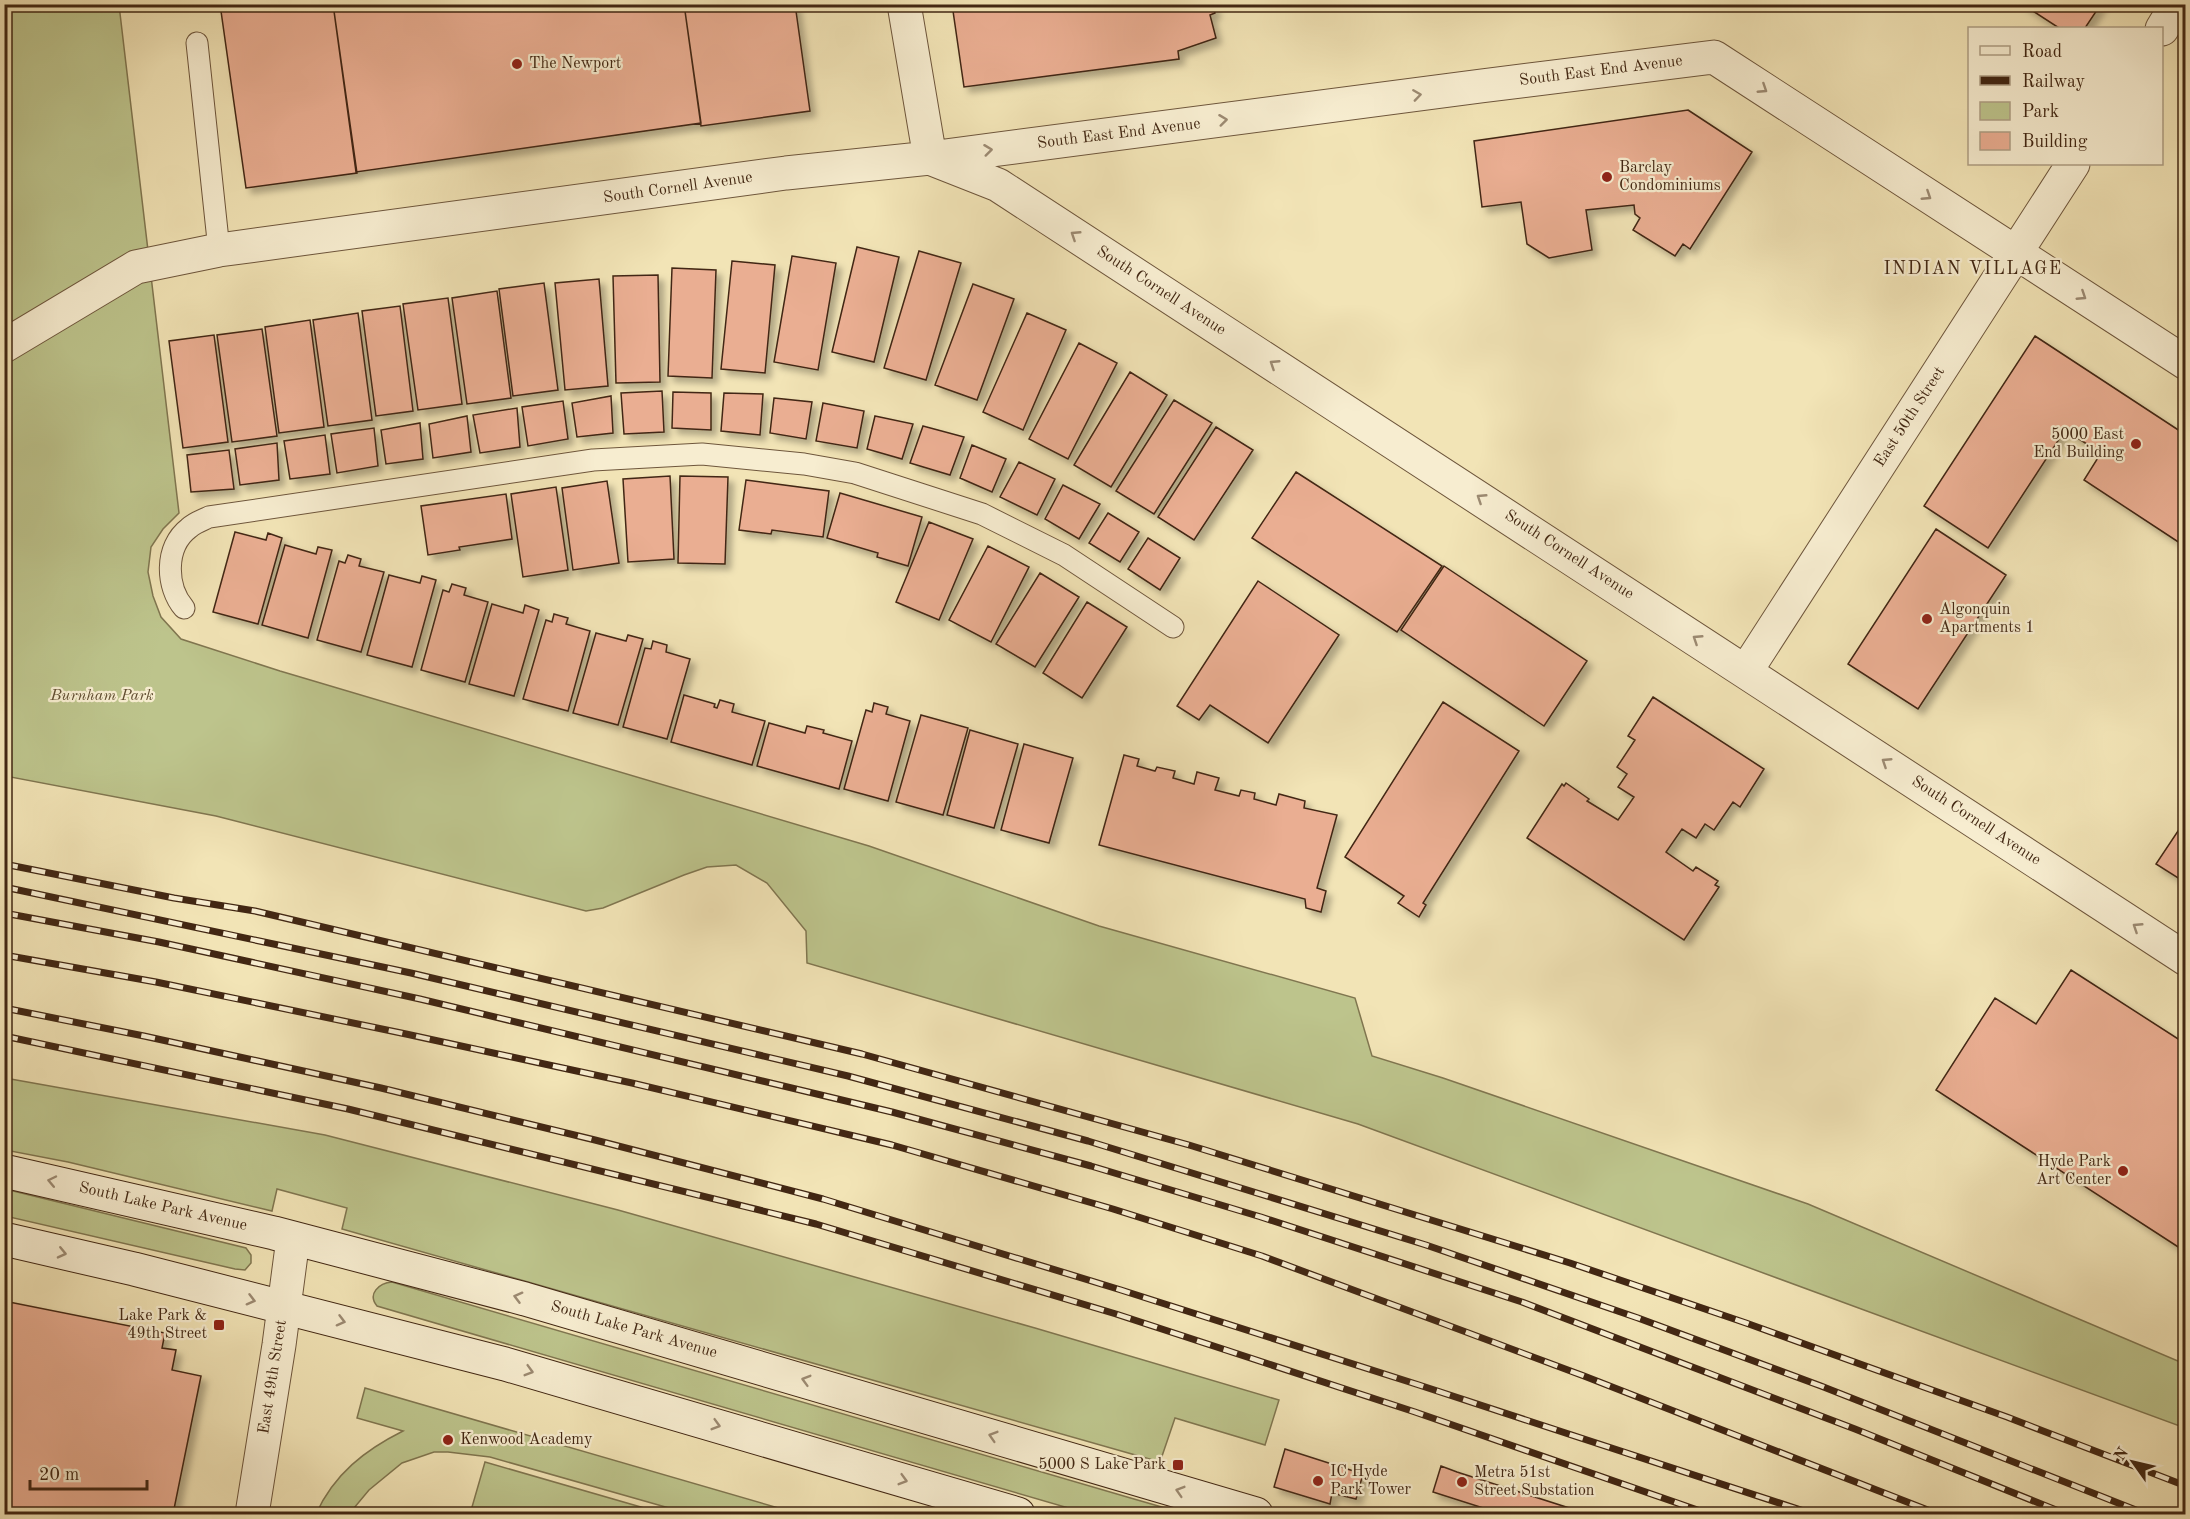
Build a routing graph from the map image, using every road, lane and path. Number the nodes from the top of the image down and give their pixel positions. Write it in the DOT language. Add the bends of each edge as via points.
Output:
graph roads {
  1 [pos="904,4"];
  2 [pos="2177,4"];
  3 [pos="2163,27"];
  4 [pos="197,43"];
  5 [pos="930,158"];
  6 [pos="2072,165"];
  7 [pos="219,250"];
  8 [pos="2015,253"];
  9 [pos="4,346"];
  10 [pos="2186,363"];
  11 [pos="184,608"];
  12 [pos="1173,627"];
  13 [pos="1746,671"];
  14 [pos="2186,959"];
  15 [pos="4,1171"];
  16 [pos="4,1239"];
  17 [pos="293,1239"];
  18 [pos="283,1309"];
  19 [pos="252,1515"];
  20 [pos="1017,1515"];
  21 [pos="1256,1515"];
  1 -- 5 [label="street"];
  2 -- 3 [label="street"];
  4 -- 7 [label="lane"];
  5 -- 7 [label="street, South Cornell Avenue" via="774,175"];
  5 -- 8 [label="street, South East End Avenue, one-way" via="1714,57"];
  13 -- 5 [label="street, South Cornell Avenue, one-way" via="998,185"];
  6 -- 8 [label="street, East 50th Street"];
  7 -- 9 [label="street, South Cornell Avenue" via="136,267"];
  8 -- 10 [label="street, South East End Avenue, one-way"];
  8 -- 13 [label="street, East 50th Street"];
  11 -- 12 [label="lane" via="177,600 170,576 174,548 189,527 209,517 593,460 702,454 855,473 982,514 1064,555"];
  14 -- 13 [label="street, South Cornell Avenue, one-way"];
  17 -- 15 [label="street, South Lake Park Avenue, one-way"];
  16 -- 18 [label="street, one-way"];
  17 -- 18 [label="street, East 49th Street"];
  21 -- 17 [label="street, South Lake Park Avenue, one-way" via="525,1299"];
  18 -- 19 [label="street, East 49th Street"];
  18 -- 20 [label="street, one-way" via="505,1364"];
}
